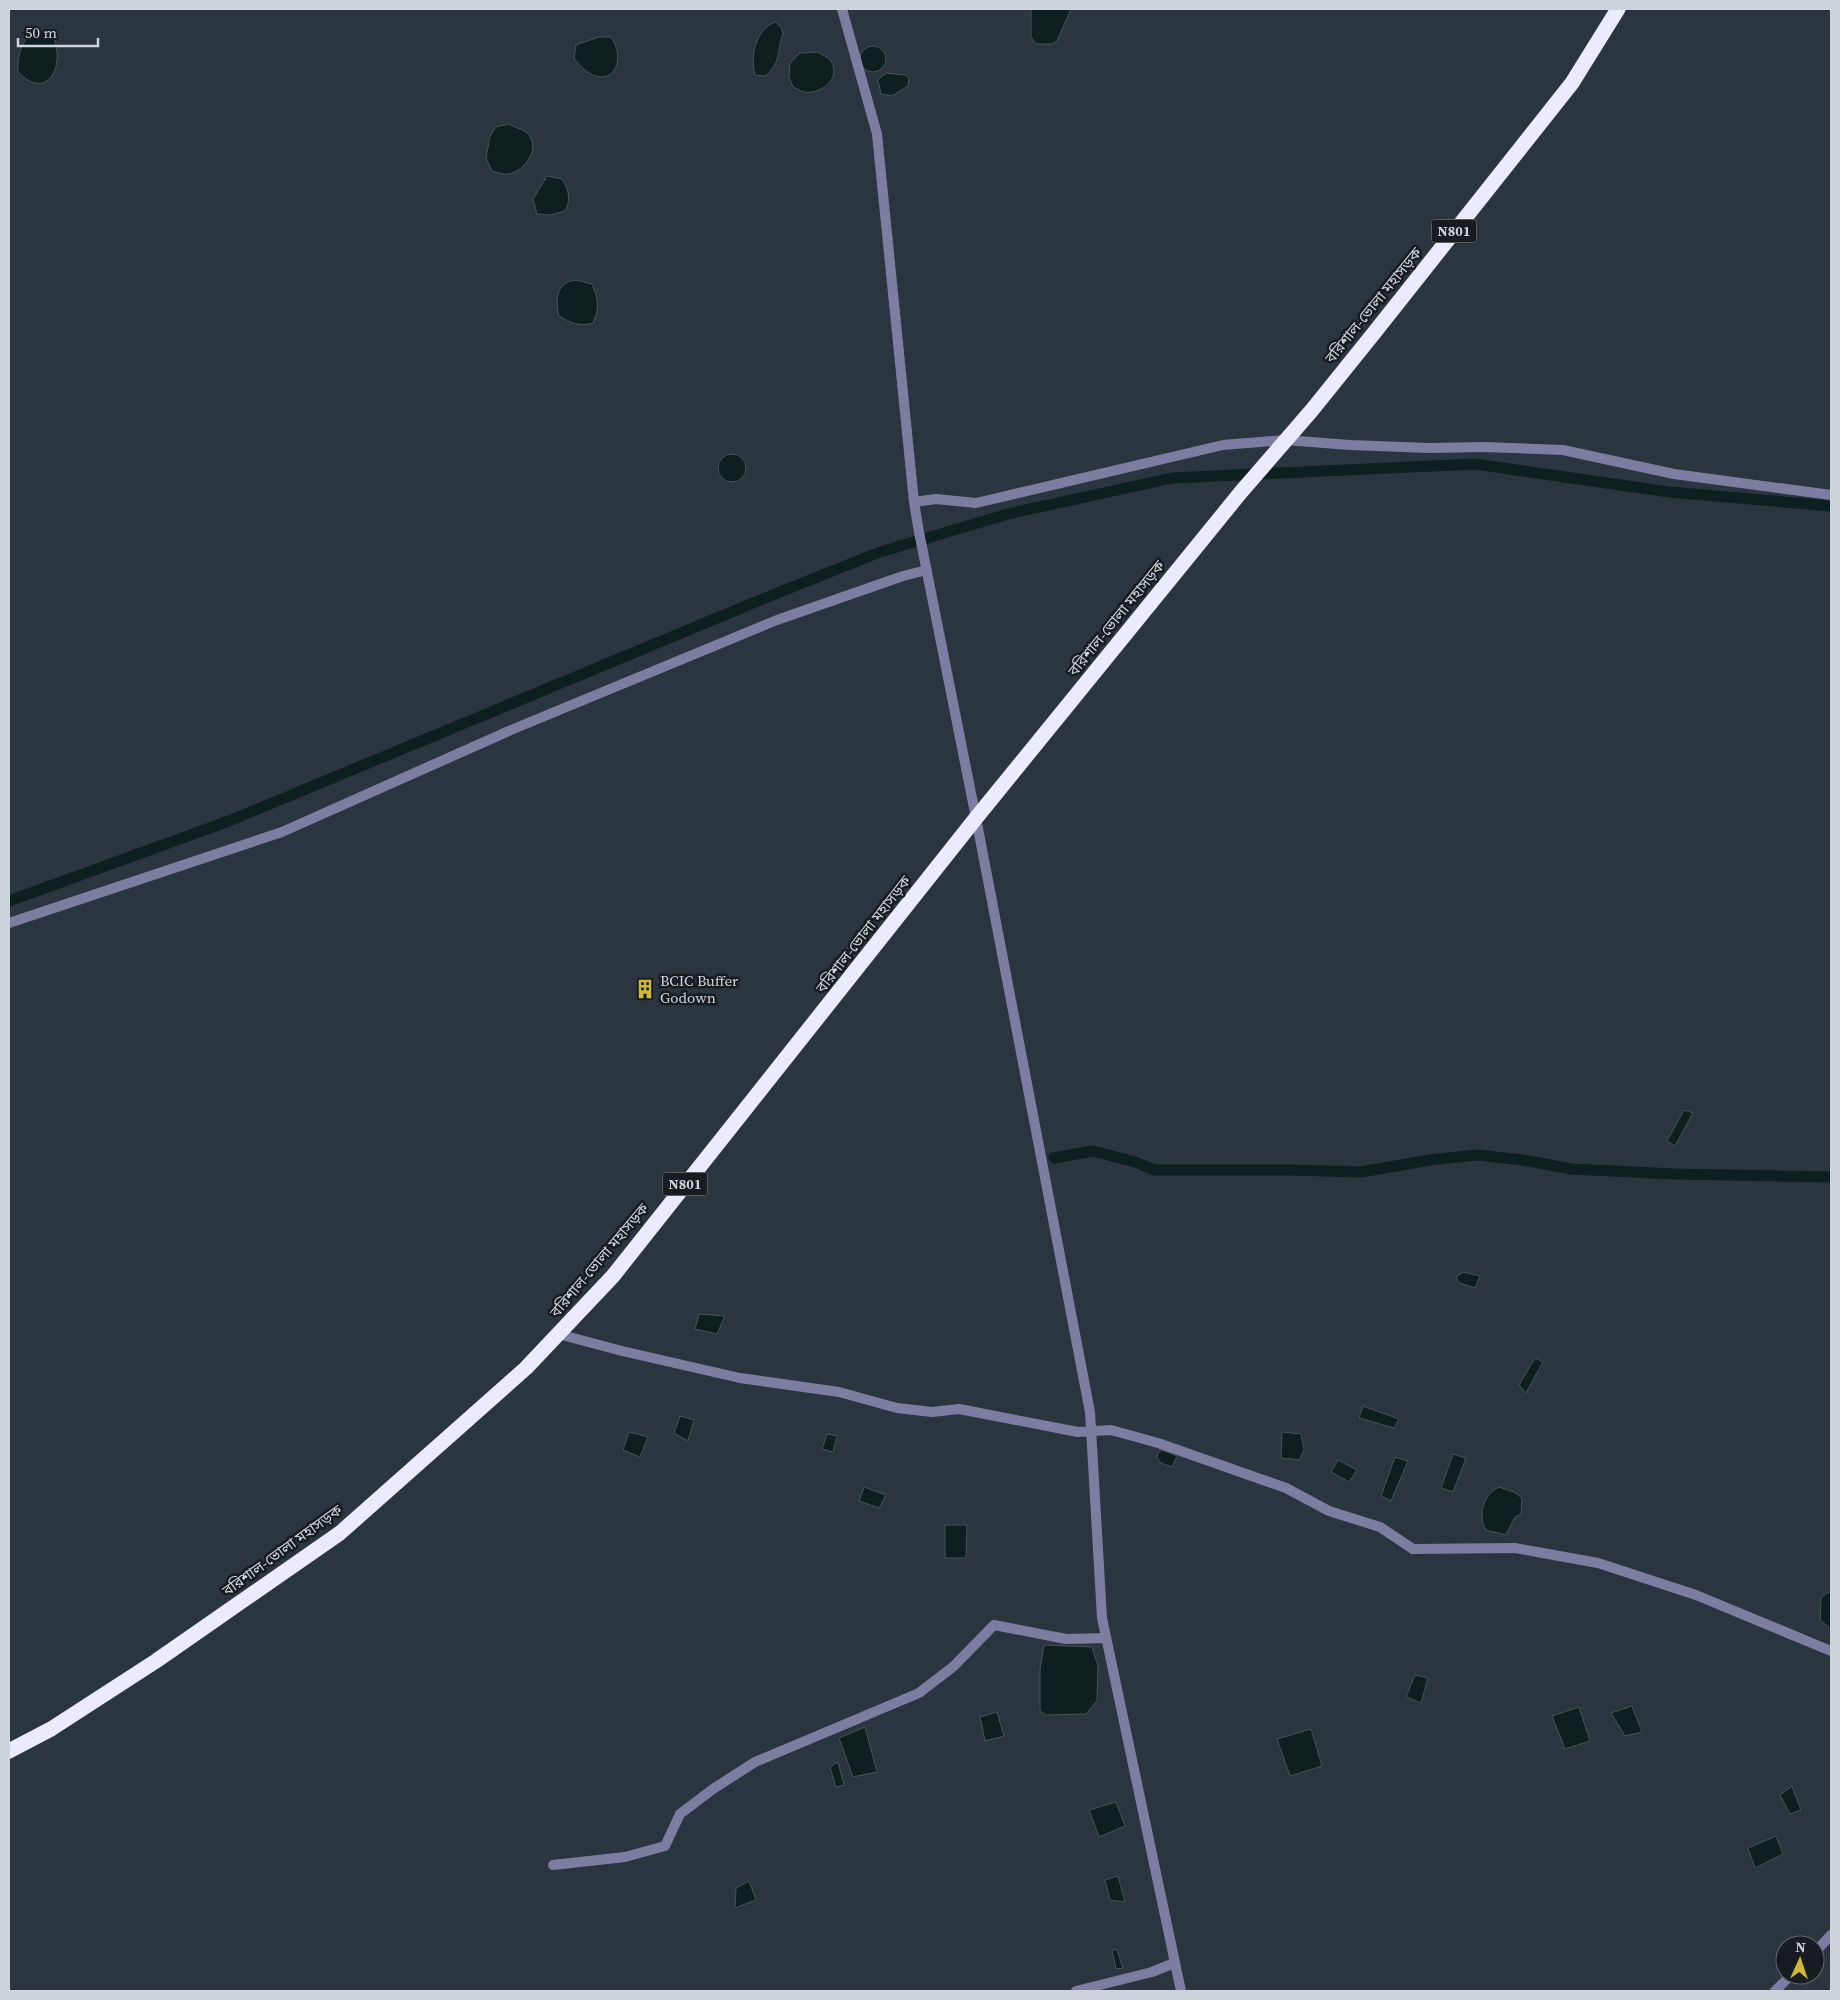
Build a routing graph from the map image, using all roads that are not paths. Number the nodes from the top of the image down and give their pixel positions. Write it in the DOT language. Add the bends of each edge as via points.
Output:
graph roads {
  1 [pos="842,9"];
  2 [pos="1618,9"];
  3 [pos="1283,443"];
  4 [pos="1831,494"];
  5 [pos="914,502"];
  6 [pos="927,570"];
  7 [pos="976,818"];
  8 [pos="9,923"];
  9 [pos="558,1334"];
  10 [pos="1091,1432"];
  11 [pos="1106,1638"];
  12 [pos="1831,1651"];
  13 [pos="9,1751"];
  14 [pos="553,1865"];
  15 [pos="1174,1962"];
  16 [pos="1076,1991"];
  17 [pos="1181,1991"];
  1 -- 5 [label="street" via="878,134"];
  2 -- 3 [label="highway, বরিশাল-ভোলা মহাসড়ক / N801" via="1572,83"];
  3 -- 4 [label="street" via="1563,450 1674,474"];
  3 -- 5 [label="street" via="1223,445 976,503 936,499"];
  3 -- 7 [label="highway, বরিশাল-ভোলা মহাসড়ক / N801"];
  5 -- 6 [label="street"];
  6 -- 7 [label="street"];
  6 -- 8 [label="street" via="768,624 511,730 282,832"];
  7 -- 9 [label="highway, বরিশাল-ভোলা মহাসড়ক / N801" via="613,1276"];
  7 -- 10 [label="street" via="1090,1412"];
  9 -- 10 [label="street" via="740,1378 839,1392 897,1408 932,1412 959,1409"];
  9 -- 13 [label="highway, বরিশাল-ভোলা মহাসড়ক / N801" via="526,1368 340,1533 156,1661 51,1729"];
  10 -- 11 [label="street" via="1102,1618"];
  10 -- 12 [label="street" via="1111,1430 1158,1443 1278,1485 1329,1511 1380,1527 1413,1549 1515,1548 1598,1563 1696,1595"];
  11 -- 14 [label="street" via="1066,1639 994,1625 954,1666 919,1693 755,1762 713,1789 680,1814 665,1846 624,1857"];
  11 -- 15 [label="street"];
  15 -- 16 [label="street" via="1152,1972"];
  15 -- 17 [label="street"];
}
